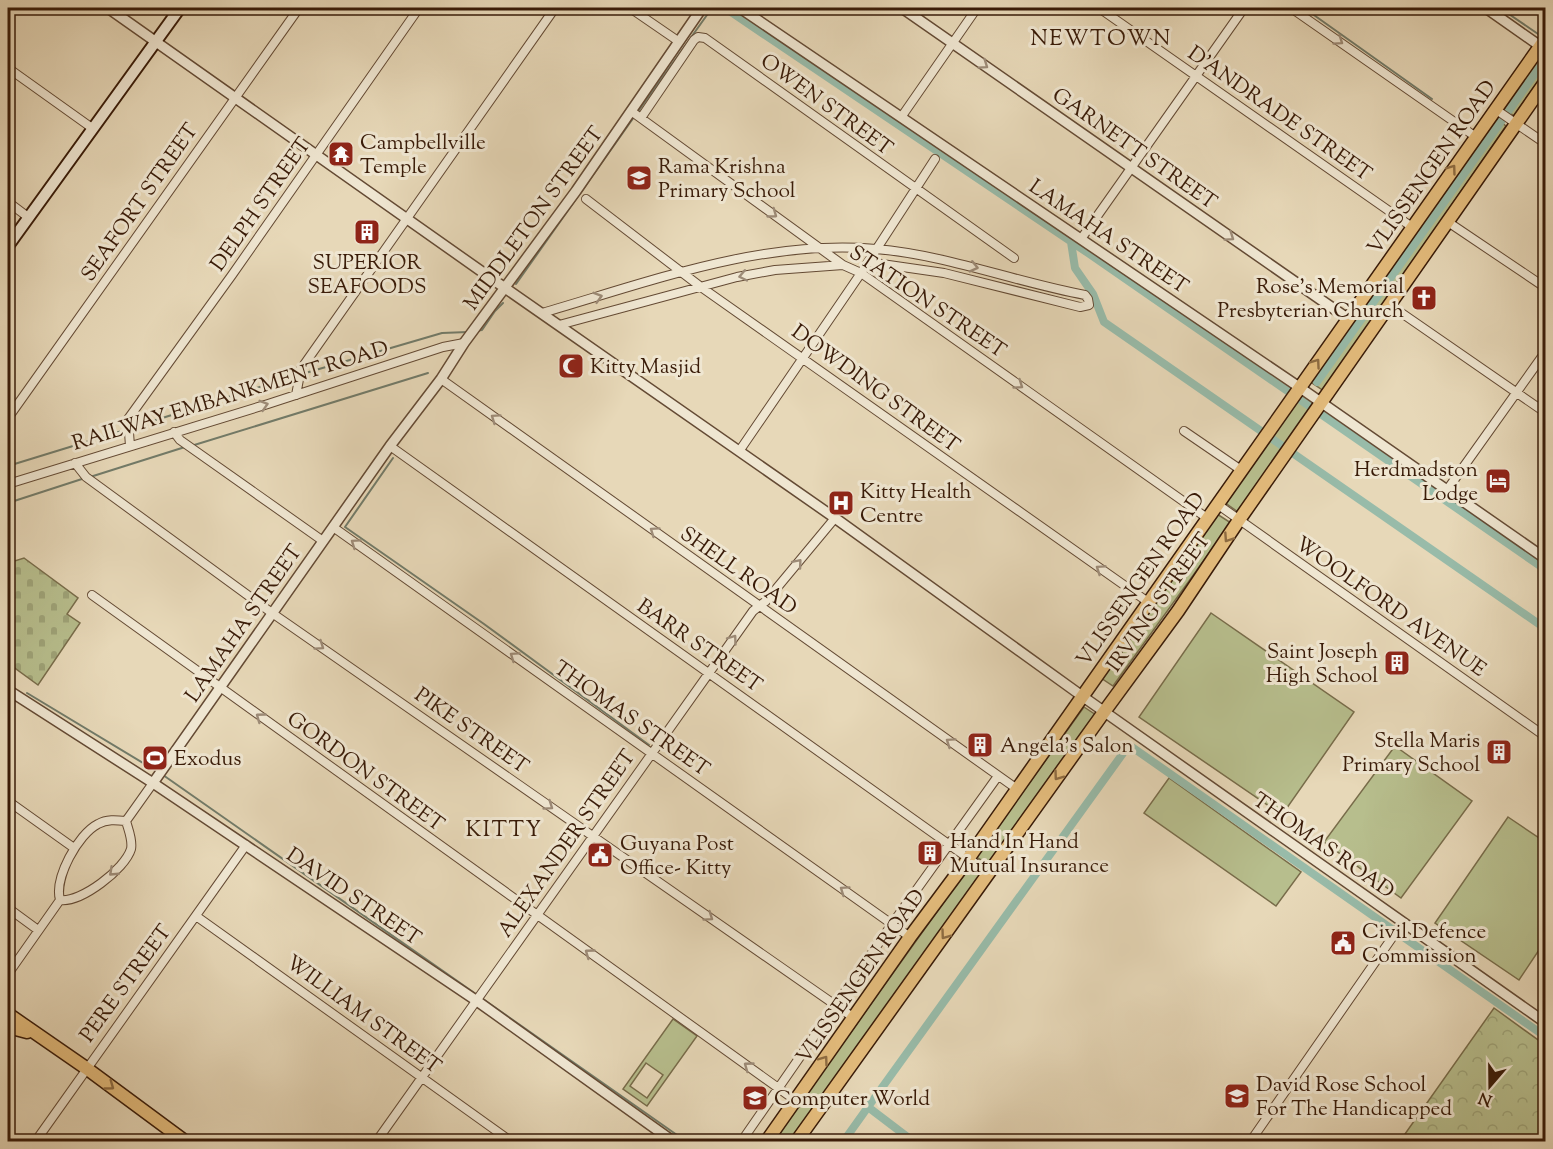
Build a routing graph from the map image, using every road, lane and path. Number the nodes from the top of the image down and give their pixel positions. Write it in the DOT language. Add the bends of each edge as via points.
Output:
graph roads {
  1 [pos="108,8"];
  2 [pos="180,8"];
  3 [pos="299,8"];
  4 [pos="419,8"];
  5 [pos="555,8"];
  6 [pos="630,8"];
  7 [pos="702,8"];
  8 [pos="740,8"];
  9 [pos="902,8"];
  10 [pos="977,8"];
  11 [pos="1099,8"];
  12 [pos="1244,8"];
  13 [pos="1291,8"];
  14 [pos="1486,8"];
  15 [pos="678,41"];
  16 [pos="155,42"];
  17 [pos="952,42"];
  18 [pos="1543,42"];
  19 [pos="8,68"];
  20 [pos="1196,76"];
  21 [pos="1545,81"];
  22 [pos="235,97"];
  23 [pos="632,111"];
  24 [pos="1498,111"];
  25 [pos="902,116"];
  26 [pos="641,118"];
  27 [pos="1514,122"];
  28 [pos="92,128"];
  29 [pos="1476,137"];
  30 [pos="1545,144"];
  31 [pos="316,155"];
  32 [pos="935,159"];
  33 [pos="1131,168"];
  34 [pos="915,189"];
  35 [pos="586,199"];
  36 [pos="8,202"];
  37 [pos="28,217"];
  38 [pos="407,218"];
  39 [pos="1448,222"];
  40 [pos="1412,227"];
  41 [pos="1082,239"];
  42 [pos="8,246"];
  43 [pos="820,249"];
  44 [pos="876,249"];
  45 [pos="1014,258"];
  46 [pos="946,261"];
  47 [pos="868,262"];
  48 [pos="843,265"];
  49 [pos="683,273"];
  50 [pos="861,273"];
  51 [pos="944,273"];
  52 [pos="701,287"];
  53 [pos="505,288"];
  54 [pos="1545,288"];
  55 [pos="1390,305"];
  56 [pos="542,313"];
  57 [pos="1347,318"];
  58 [pos="559,325"];
  59 [pos="464,343"];
  60 [pos="442,347"];
  61 [pos="1545,351"];
  62 [pos="804,358"];
  63 [pos="453,360"];
  64 [pos="441,379"];
  65 [pos="1299,387"];
  66 [pos="1516,392"];
  67 [pos="296,395"];
  68 [pos="1318,409"];
  69 [pos="1545,413"];
  70 [pos="8,417"];
  71 [pos="1184,431"];
  72 [pos="174,432"];
  73 [pos="130,446"];
  74 [pos="390,446"];
  75 [pos="740,450"];
  76 [pos="75,463"];
  77 [pos="1241,470"];
  78 [pos="8,484"];
  79 [pos="1447,490"];
  80 [pos="1217,504"];
  81 [pos="835,518"];
  82 [pos="1207,518"];
  83 [pos="1239,520"];
  84 [pos="333,527"];
  85 [pos="323,541"];
  86 [pos="1545,559"];
  87 [pos="92,595"];
  88 [pos="1148,602"];
  89 [pos="759,606"];
  90 [pos="272,613"];
  91 [pos="708,673"];
  92 [pos="219,688"];
  93 [pos="8,690"];
  94 [pos="1082,696"];
  95 [pos="1104,712"];
  96 [pos="1545,737"];
  97 [pos="651,753"];
  98 [pos="998,776"];
  99 [pos="158,777"];
  100 [pos="1017,789"];
  101 [pos="8,801"];
  102 [pos="126,820"];
  103 [pos="593,836"];
  104 [pos="949,844"];
  105 [pos="246,846"];
  106 [pos="74,848"];
  107 [pos="968,859"];
  108 [pos="988,873"];
  109 [pos="60,900"];
  110 [pos="8,908"];
  111 [pos="537,915"];
  112 [pos="196,916"];
  113 [pos="892,924"];
  114 [pos="1401,925"];
  115 [pos="38,930"];
  116 [pos="910,937"];
  117 [pos="8,974"];
  118 [pos="477,1000"];
  119 [pos="836,1005"];
  120 [pos="8,1014"];
  121 [pos="854,1018"];
  122 [pos="1545,1023"];
  123 [pos="8,1027"];
  124 [pos="45,1039"];
  125 [pos="86,1068"];
  126 [pos="423,1078"];
  127 [pos="778,1088"];
  128 [pos="795,1100"];
  129 [pos="35,1142"];
  130 [pos="186,1142"];
  131 [pos="376,1142"];
  132 [pos="512,1142"];
  133 [pos="674,1142"];
  134 [pos="741,1142"];
  135 [pos="766,1142"];
  136 [pos="796,1142"];
  137 [pos="1250,1142"];
  1 -- 16 [label="street, THOMAS ROAD"];
  2 -- 16 [label="main road"];
  3 -- 22 [label="street, SEAFORT STREET"];
  4 -- 31 [label="street, DELPH STREET"];
  5 -- 38 [label="street"];
  6 -- 15 [label="street"];
  7 -- 15 [label="street, MIDDLETON STREET"];
  8 -- 25 [label="street, LAMAHA STREET"];
  9 -- 17 [label="street, GARNETT STREET"];
  10 -- 17 [label="street"];
  11 -- 20 [label="street, D'ANDRADE STREET"];
  12 -- 20 [label="street"];
  13 -- 29 [label="street, one-way"];
  14 -- 18 [label="street"];
  15 -- 23 [label="street, MIDDLETON STREET"];
  16 -- 22 [label="street, THOMAS ROAD"];
  16 -- 28 [label="main road"];
  17 -- 25 [label="street"];
  17 -- 33 [label="street, GARNETT STREET, one-way"];
  18 -- 24 [label="main road, VLISSENGEN ROAD"];
  19 -- 28 [label="street"];
  20 -- 33 [label="street"];
  20 -- 40 [label="street, D'ANDRADE STREET"];
  21 -- 27 [label="main road, IRVING STREET"];
  22 -- 31 [label="street, THOMAS ROAD"];
  22 -- 70 [label="street, SEAFORT STREET"];
  23 -- 26 [label="street, STATION STREET"];
  23 -- 53 [label="street, MIDDLETON STREET"];
  24 -- 27 [label="street"];
  24 -- 29 [label="main road, VLISSENGEN ROAD"];
  25 -- 41 [label="street, LAMAHA STREET"];
  26 -- 34 [label="street, OWEN STREET" via="694,40 705,38"];
  26 -- 43 [label="street, STATION STREET, one-way"];
  27 -- 30 [label="street"];
  27 -- 39 [label="main road, IRVING STREET"];
  28 -- 37 [label="main road"];
  40 -- 29 [label="main road, VLISSENGEN ROAD, one-way"];
  31 -- 38 [label="street, THOMAS ROAD"];
  31 -- 73 [label="street, DELPH STREET" via="128,422"];
  32 -- 34 [label="street"];
  33 -- 41 [label="street"];
  33 -- 57 [label="street, GARNETT STREET, one-way"];
  34 -- 44 [label="street"];
  34 -- 45 [label="street, OWEN STREET"];
  35 -- 49 [label="street, DOWDING STREET"];
  36 -- 37 [label="street"];
  37 -- 42 [label="main road"];
  38 -- 53 [label="street, THOMAS ROAD"];
  38 -- 67 [label="street" via="301,369"];
  39 -- 54 [label="street"];
  39 -- 55 [label="main road, IRVING STREET"];
  40 -- 57 [label="main road, VLISSENGEN ROAD"];
  41 -- 65 [label="street, LAMAHA STREET"];
  43 -- 44 [label="street"];
  43 -- 48 [label="street, STATION STREET"];
  43 -- 49 [label="street" via="750,257"];
  44 -- 46 [label="street"];
  44 -- 47 [label="street"];
  46 -- 51 [label="street"];
  46 -- 51 [label="street, one-way" via="1085,295 1089,305 1080,307"];
  47 -- 50 [label="street"];
  47 -- 51 [label="street"];
  48 -- 50 [label="street, STATION STREET"];
  48 -- 52 [label="street, one-way" via="775,270"];
  49 -- 52 [label="street, DOWDING STREET"];
  56 -- 49 [label="street, one-way"];
  50 -- 62 [label="street"];
  50 -- 82 [label="street, STATION STREET, one-way"];
  52 -- 58 [label="street"];
  52 -- 62 [label="street, DOWDING STREET"];
  53 -- 56 [label="street, THOMAS ROAD"];
  53 -- 59 [label="street, MIDDLETON STREET"];
  55 -- 66 [label="street"];
  55 -- 68 [label="main road, IRVING STREET"];
  56 -- 58 [label="street, THOMAS ROAD"];
  65 -- 57 [label="main road, VLISSENGEN ROAD, one-way"];
  58 -- 75 [label="street, THOMAS ROAD"];
  59 -- 60 [label="street, RAILWAY EMBANKMENT ROAD"];
  59 -- 63 [label="street, MIDDLETON STREET"];
  60 -- 63 [label="street"];
  60 -- 67 [label="street, RAILWAY EMBANKMENT ROAD"];
  61 -- 66 [label="street"];
  62 -- 75 [label="street"];
  88 -- 62 [label="street, DOWDING STREET, one-way"];
  63 -- 64 [label="street, MIDDLETON STREET"];
  64 -- 74 [label="street, MIDDLETON STREET"];
  89 -- 64 [label="street, SHELL ROAD, one-way"];
  65 -- 68 [label="street, LAMAHA STREET"];
  65 -- 77 [label="main road, VLISSENGEN ROAD"];
  66 -- 69 [label="street"];
  66 -- 79 [label="street"];
  72 -- 67 [label="street, RAILWAY EMBANKMENT ROAD, one-way"];
  68 -- 79 [label="street, LAMAHA STREET"];
  68 -- 83 [label="main road, IRVING STREET"];
  71 -- 77 [label="street"];
  72 -- 73 [label="street, RAILWAY EMBANKMENT ROAD"];
  72 -- 85 [label="street"];
  73 -- 76 [label="street, RAILWAY EMBANKMENT ROAD"];
  74 -- 84 [label="street, LAMAHA STREET"];
  74 -- 91 [label="street, BARR STREET"];
  75 -- 81 [label="street, THOMAS ROAD"];
  76 -- 78 [label="street, RAILWAY EMBANKMENT ROAD"];
  76 -- 90 [label="street, PIKE STREET" via="95,484"];
  77 -- 80 [label="main road, VLISSENGEN ROAD"];
  79 -- 86 [label="street, LAMAHA STREET"];
  80 -- 82 [label="main road, VLISSENGEN ROAD"];
  80 -- 83 [label="street, WOOLFORD AVENUE"];
  89 -- 81 [label="street, ALEXANDER STREET, one-way"];
  81 -- 94 [label="street, THOMAS ROAD"];
  82 -- 88 [label="main road, VLISSENGEN ROAD"];
  83 -- 95 [label="main road, IRVING STREET, one-way"];
  83 -- 96 [label="street, WOOLFORD AVENUE"];
  84 -- 85 [label="street, LAMAHA STREET"];
  97 -- 84 [label="street, THOMAS STREET, one-way"];
  85 -- 90 [label="street, LAMAHA STREET"];
  87 -- 92 [label="street, GORDON STREET"];
  88 -- 94 [label="main road, VLISSENGEN ROAD"];
  91 -- 89 [label="street, ALEXANDER STREET, one-way"];
  98 -- 89 [label="street, SHELL ROAD, one-way"];
  90 -- 92 [label="street, LAMAHA STREET"];
  90 -- 103 [label="street, PIKE STREET, one-way"];
  91 -- 97 [label="street, ALEXANDER STREET"];
  91 -- 104 [label="street, BARR STREET"];
  92 -- 99 [label="street, LAMAHA STREET"];
  111 -- 92 [label="street, GORDON STREET, one-way"];
  93 -- 99 [label="street, DAVID STREET"];
  94 -- 95 [label="street, THOMAS ROAD"];
  94 -- 100 [label="main road, VLISSENGEN ROAD"];
  95 -- 108 [label="main road, IRVING STREET, one-way"];
  95 -- 114 [label="street, THOMAS ROAD"];
  97 -- 103 [label="street, ALEXANDER STREET"];
  113 -- 97 [label="street, THOMAS STREET, one-way"];
  98 -- 100 [label="street, SHELL ROAD"];
  98 -- 104 [label="street"];
  99 -- 102 [label="street, LAMAHA STREET"];
  99 -- 105 [label="street, DAVID STREET"];
  100 -- 107 [label="main road, VLISSENGEN ROAD"];
  101 -- 106 [label="street"];
  102 -- 106 [label="street" via="107,820 96,825"];
  102 -- 109 [label="street, one-way" via="131,847 126,858 84,895"];
  103 -- 111 [label="street, ALEXANDER STREET"];
  103 -- 119 [label="street, PIKE STREET, one-way"];
  104 -- 107 [label="street, BARR STREET"];
  104 -- 113 [label="street"];
  105 -- 112 [label="street, PERE STREET"];
  105 -- 118 [label="street, DAVID STREET"];
  106 -- 109 [label="street" via="58,891"];
  107 -- 108 [label="street, BARR STREET"];
  107 -- 116 [label="main road, VLISSENGEN ROAD"];
  108 -- 136 [label="main road, IRVING STREET, one-way"];
  109 -- 115 [label="street"];
  110 -- 115 [label="street"];
  111 -- 118 [label="street, ALEXANDER STREET"];
  127 -- 111 [label="street, GORDON STREET, one-way"];
  112 -- 125 [label="street, PERE STREET"];
  112 -- 126 [label="street, WILLIAM STREET"];
  113 -- 116 [label="street, THOMAS STREET"];
  113 -- 119 [label="street"];
  114 -- 122 [label="street, THOMAS ROAD"];
  114 -- 137 [label="street"];
  115 -- 117 [label="street"];
  116 -- 121 [label="main road, VLISSENGEN ROAD"];
  118 -- 126 [label="street"];
  118 -- 133 [label="street, DAVID STREET"];
  119 -- 121 [label="street, PIKE STREET"];
  119 -- 127 [label="street"];
  120 -- 124 [label="main road"];
  128 -- 121 [label="main road, VLISSENGEN ROAD, one-way"];
  123 -- 124 [label="main road"];
  124 -- 125 [label="main road"];
  125 -- 129 [label="street, PERE STREET"];
  125 -- 130 [label="main road, one-way"];
  126 -- 131 [label="street"];
  126 -- 132 [label="street, WILLIAM STREET"];
  127 -- 128 [label="street, GORDON STREET"];
  127 -- 134 [label="street"];
  128 -- 135 [label="main road, VLISSENGEN ROAD"];
}
